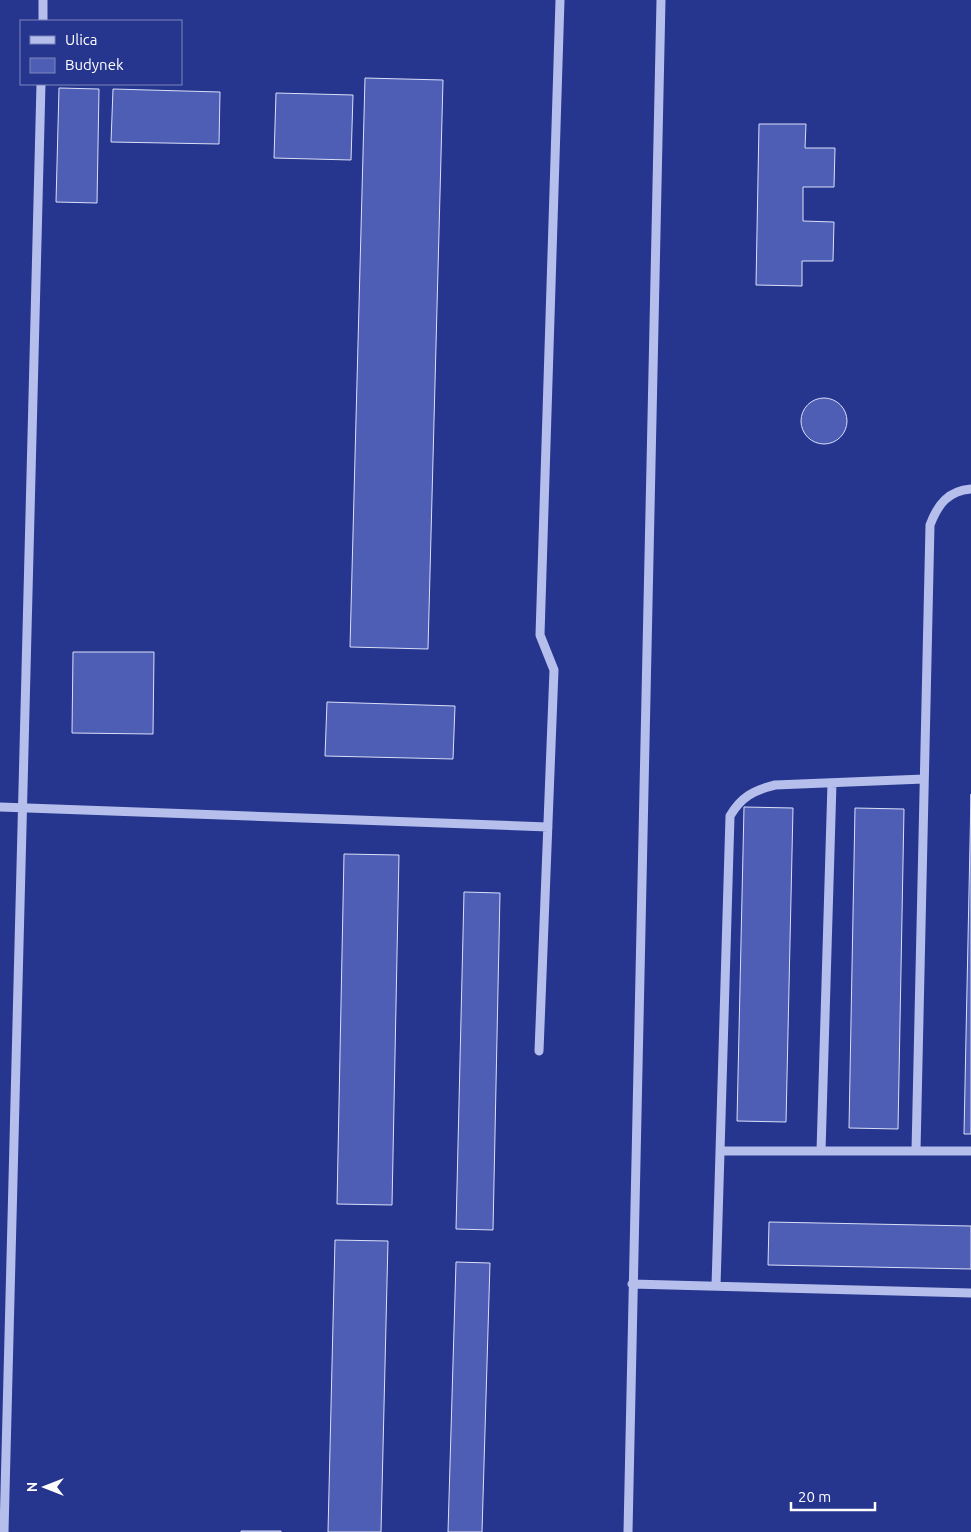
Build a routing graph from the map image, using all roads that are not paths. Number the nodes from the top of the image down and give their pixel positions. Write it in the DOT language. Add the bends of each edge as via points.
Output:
graph roads {
  1 [pos="44,0"];
  2 [pos="560,0"];
  3 [pos="661,0"];
  4 [pos="43,20"];
  5 [pos="41,85"];
  6 [pos="971,489"];
  7 [pos="924,779"];
  8 [pos="832,783"];
  9 [pos="0,806"];
  10 [pos="23,807"];
  11 [pos="548,827"];
  12 [pos="539,1051"];
  13 [pos="720,1151"];
  14 [pos="821,1151"];
  15 [pos="971,1151"];
  16 [pos="916,1152"];
  17 [pos="632,1284"];
  18 [pos="716,1286"];
  19 [pos="971,1293"];
  20 [pos="4,1532"];
  21 [pos="628,1532"];
  1 -- 4 [label="lane"];
  2 -- 11 [label="lane" via="540,635 554,670"];
  3 -- 17 [label="lane"];
  5 -- 10 [label="lane"];
  6 -- 7 [label="lane" via="944,499 930,525"];
  7 -- 8 [label="lane"];
  7 -- 16 [label="lane"];
  8 -- 13 [label="lane" via="761,788 737,804 730,816"];
  8 -- 14 [label="lane"];
  9 -- 10 [label="lane"];
  10 -- 11 [label="lane"];
  10 -- 20 [label="lane"];
  11 -- 12 [label="lane"];
  13 -- 14 [label="lane"];
  13 -- 18 [label="lane"];
  14 -- 16 [label="lane"];
  15 -- 16 [label="lane"];
  17 -- 18 [label="lane"];
  17 -- 21 [label="lane"];
  18 -- 19 [label="lane"];
}
